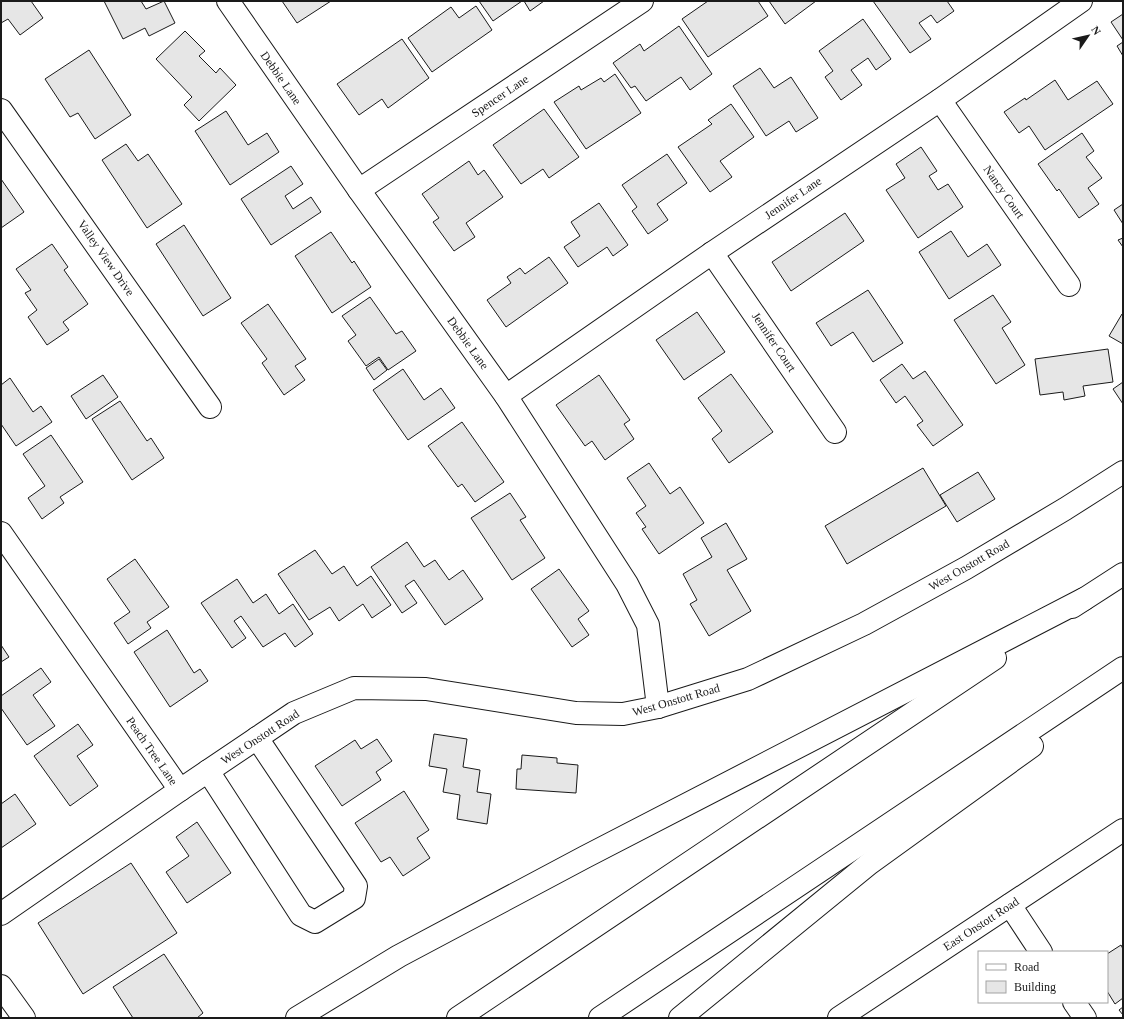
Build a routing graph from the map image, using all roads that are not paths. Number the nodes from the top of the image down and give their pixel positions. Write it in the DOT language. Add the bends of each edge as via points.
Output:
graph roads {
  1 [pos="228,1"];
  2 [pos="642,1"];
  3 [pos="1081,1"];
  4 [pos="940,100"];
  5 [pos="1,110"];
  6 [pos="359,190"];
  7 [pos="712,253"];
  8 [pos="1069,285"];
  9 [pos="506,396"];
  10 [pos="210,407"];
  11 [pos="835,432"];
  12 [pos="1123,472"];
  13 [pos="1,533"];
  14 [pos="1123,574"];
  15 [pos="1084,599"];
  16 [pos="1123,668"];
  17 [pos="1123,680"];
  18 [pos="658,707"];
  19 [pos="257,738"];
  20 [pos="208,771"];
  21 [pos="180,790"];
  22 [pos="1123,830"];
  23 [pos="1010,905"];
  24 [pos="1,914"];
  25 [pos="1041,951"];
  26 [pos="1,986"];
  27 [pos="1075,1003"];
  28 [pos="24,1018"];
  29 [pos="296,1018"];
  30 [pos="458,1018"];
  31 [pos="600,1018"];
  32 [pos="680,1018"];
  33 [pos="839,1018"];
  34 [pos="1085,1018"];
  1 -- 6 [label="main road, Debbie Lane"];
  2 -- 6 [label="main road, Spencer Lane"];
  3 -- 4 [label="main road, Jennifer Lane"];
  4 -- 7 [label="main road, Jennifer Lane"];
  4 -- 8 [label="main road, Nancy Court"];
  5 -- 10 [label="main road, Valley View Drive"];
  6 -- 9 [label="main road, Debbie Lane"];
  7 -- 9 [label="main road, Jennifer Lane"];
  7 -- 11 [label="main road, Jennifer Court"];
  9 -- 18 [label="main road, Debbie Lane" via="627,584 648,625"];
  12 -- 18 [label="main road, West Onstott Road" via="1065,510 864,624 748,679"];
  13 -- 21 [label="main road, Peach Tree Lane"];
  14 -- 15 [label="main road"];
  15 -- 29 [label="main road" via="585,857 399,956"];
  15 -- 30 [label="main road"];
  16 -- 31 [label="main road"];
  17 -- 32 [label="main road" via="870,863"];
  18 -- 19 [label="main road, West Onstott Road" via="623,714 576,713 426,689 354,688 294,713"];
  19 -- 20 [label="main road, West Onstott Road"];
  19 -- 20 [label="main road" via="356,886 354,898 315,922 301,915"];
  20 -- 21 [label="main road, West Onstott Road"];
  21 -- 24 [label="main road, Peach Tree Lane"];
  22 -- 23 [label="main road, East Onstott Road"];
  23 -- 25 [label="main road"];
  23 -- 33 [label="main road, East Onstott Road"];
  26 -- 28 [label="main road"];
  27 -- 34 [label="main road"];
}
